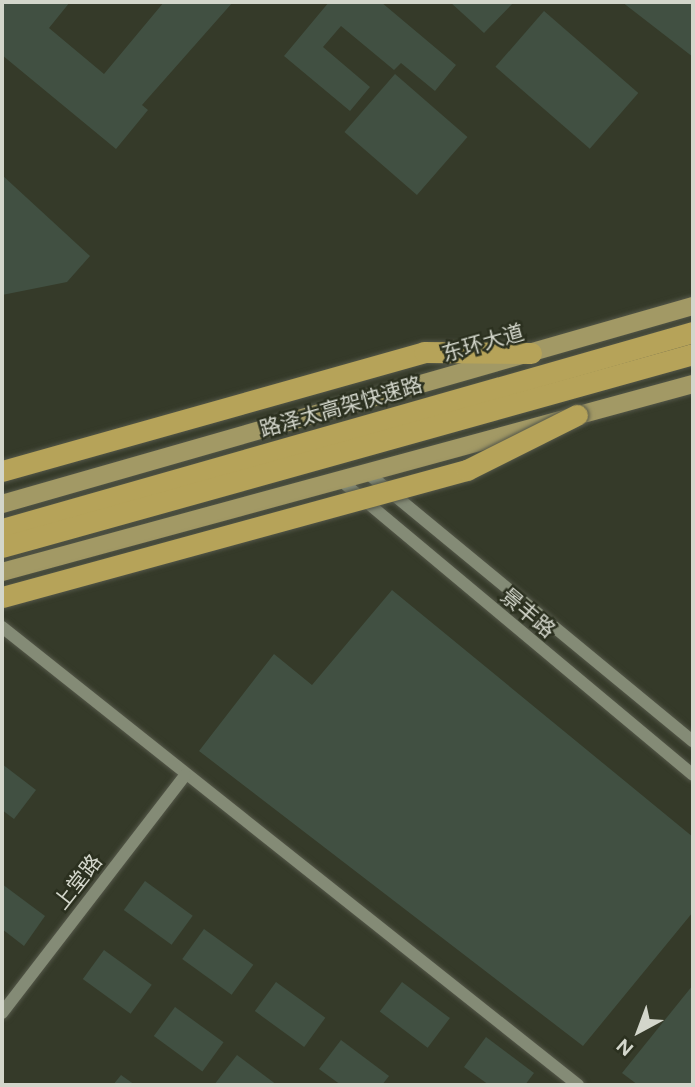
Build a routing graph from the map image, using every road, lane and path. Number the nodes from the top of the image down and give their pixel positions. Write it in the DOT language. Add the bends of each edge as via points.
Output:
graph roads {
  1 [pos="693,306"];
  2 [pos="693,332"];
  3 [pos="531,352"];
  4 [pos="693,354"];
  5 [pos="693,384"];
  6 [pos="577,415"];
  7 [pos="2,471"];
  8 [pos="365,471"];
  9 [pos="339,479"];
  10 [pos="2,504"];
  11 [pos="2,529"];
  12 [pos="2,547"];
  13 [pos="2,572"];
  14 [pos="2,597"];
  15 [pos="2,627"];
  16 [pos="693,741"];
  17 [pos="186,775"];
  18 [pos="693,775"];
  19 [pos="2,1013"];
  20 [pos="578,1085"];
  1 -- 3 [label="main road, 东环大道"];
  2 -- 11 [label="highway, 路泽太高架快速路"];
  3 -- 7 [label="highway" via="424,352"];
  3 -- 10 [label="main road, 东环大道"];
  4 -- 12 [label="highway, 路泽太高架快速路"];
  5 -- 6 [label="main road"];
  6 -- 8 [label="main road"];
  6 -- 14 [label="highway, bridge" via="467,470"];
  8 -- 9 [label="main road"];
  8 -- 16 [label="street, 景丰路"];
  9 -- 13 [label="main road"];
  9 -- 18 [label="street, 景丰路"];
  15 -- 17 [label="street"];
  17 -- 19 [label="street, 上堂路"];
  17 -- 20 [label="street"];
}
